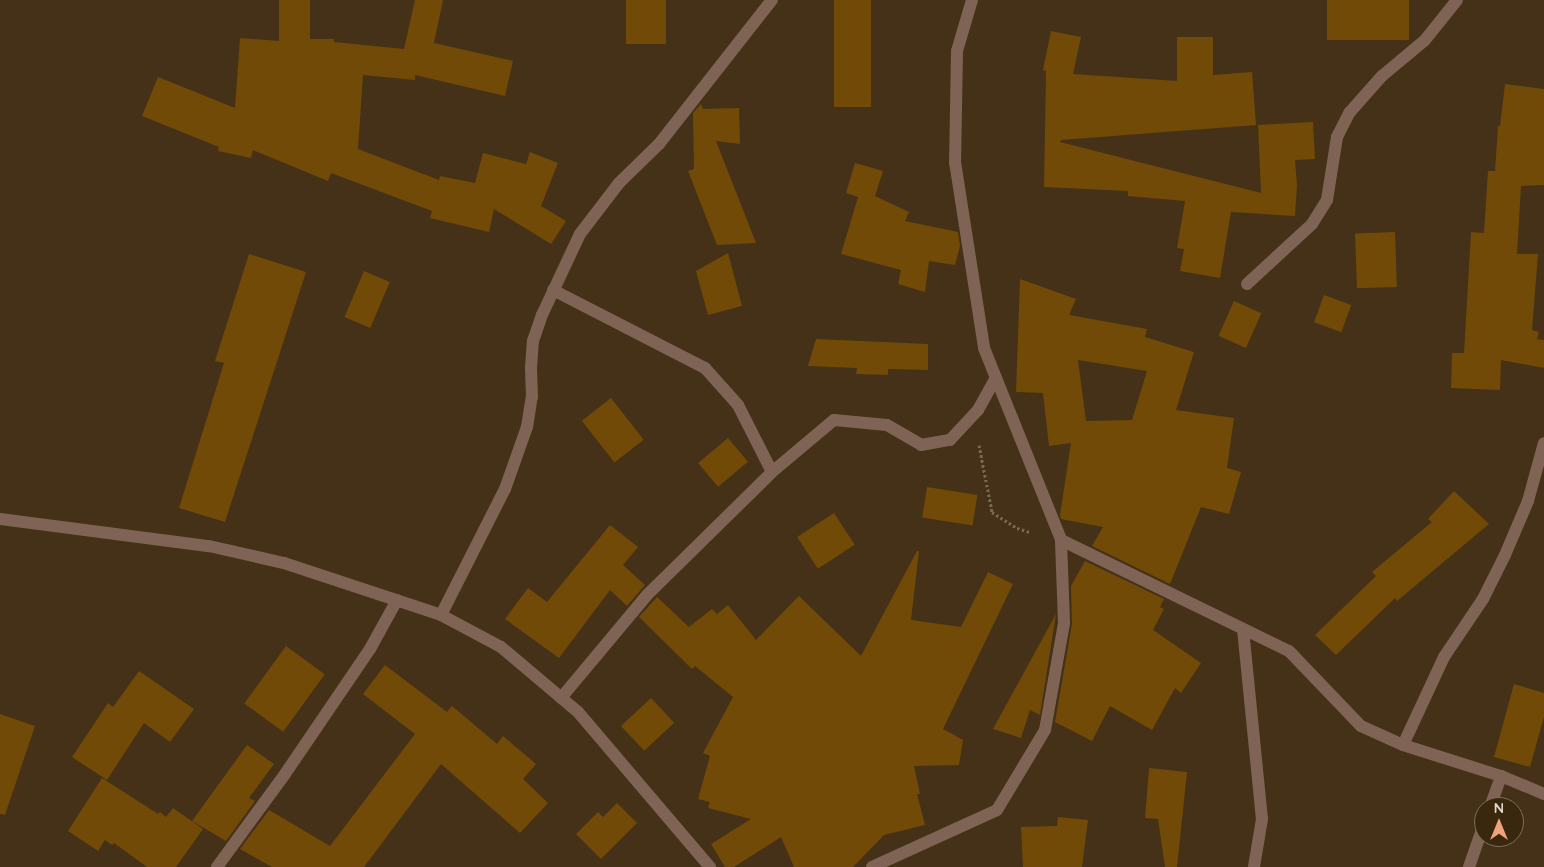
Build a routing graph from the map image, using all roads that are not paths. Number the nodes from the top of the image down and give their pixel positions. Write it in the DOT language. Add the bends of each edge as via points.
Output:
graph roads {
  1 [pos="772,0"];
  2 [pos="972,0"];
  3 [pos="1457,0"];
  4 [pos="1247,284"];
  5 [pos="553,290"];
  6 [pos="996,378"];
  7 [pos="1544,443"];
  8 [pos="772,472"];
  9 [pos="0,519"];
  10 [pos="1061,540"];
  11 [pos="397,600"];
  12 [pos="441,615"];
  13 [pos="1243,629"];
  14 [pos="561,698"];
  15 [pos="1403,745"];
  16 [pos="1501,776"];
  17 [pos="1544,794"];
  18 [pos="1494,797"];
  19 [pos="1476,847"];
  20 [pos="218,867"];
  21 [pos="710,867"];
  22 [pos="872,867"];
  23 [pos="1254,867"];
  24 [pos="1469,867"];
  1 -- 5 [label="street" via="659,144 619,183 580,234"];
  2 -- 6 [label="street" via="956,51 955,162 984,348"];
  3 -- 4 [label="street" via="1425,40 1382,76 1350,112 1337,137 1327,200 1312,224"];
  5 -- 8 [label="street" via="706,368 738,405"];
  5 -- 12 [label="street" via="533,341 527,427 505,489"];
  6 -- 8 [label="street" via="978,410 950,440 921,445 887,425 834,420"];
  6 -- 10 [label="street"];
  7 -- 15 [label="street" via="1528,501 1505,555 1483,599 1444,657"];
  8 -- 14 [label="street" via="647,595"];
  9 -- 11 [label="street" via="209,546 284,563"];
  10 -- 13 [label="street"];
  10 -- 22 [label="street" via="1064,623 1045,730 997,810"];
  11 -- 12 [label="street"];
  11 -- 20 [label="street" via="370,649"];
  12 -- 14 [label="street" via="501,647"];
  13 -- 15 [label="street" via="1289,651 1360,726"];
  13 -- 23 [label="street" via="1262,819"];
  14 -- 21 [label="street" via="578,712"];
  15 -- 16 [label="street"];
  16 -- 17 [label="street"];
  16 -- 18 [label="street"];
  19 -- 24 [label="street"];
}
